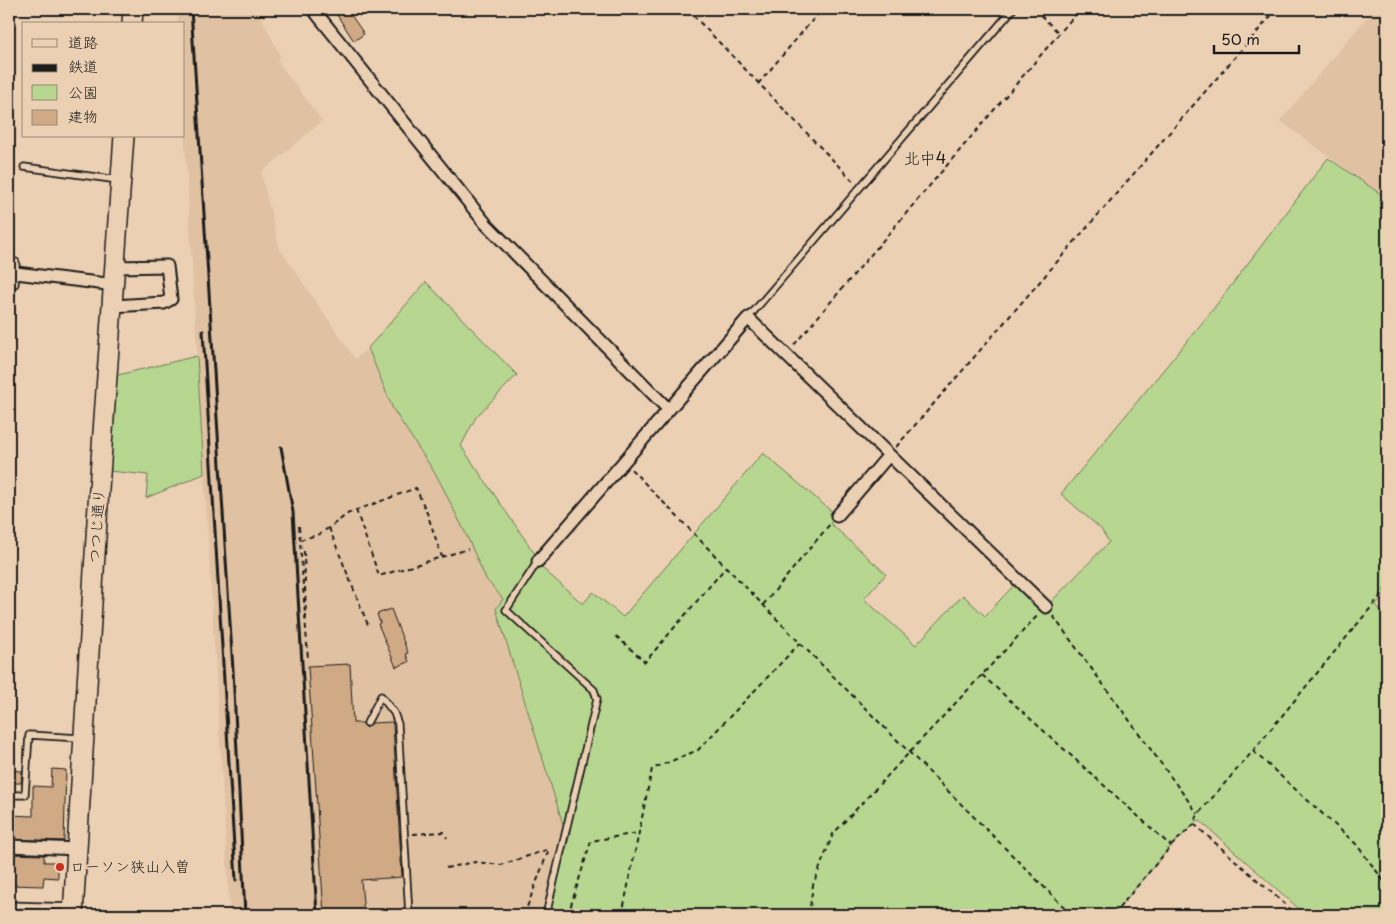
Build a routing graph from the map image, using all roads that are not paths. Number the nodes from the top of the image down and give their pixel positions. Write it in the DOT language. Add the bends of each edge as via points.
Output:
graph roads {
  1 [pos="133,9"];
  2 [pos="313,9"];
  3 [pos="1013,9"];
  4 [pos="132,22"];
  5 [pos="124,138"];
  6 [pos="24,167"];
  7 [pos="121,181"];
  8 [pos="16,273"];
  9 [pos="115,276"];
  10 [pos="113,306"];
  11 [pos="748,318"];
  12 [pos="668,410"];
  13 [pos="889,455"];
  14 [pos="837,516"];
  15 [pos="538,561"];
  16 [pos="1046,607"];
  17 [pos="367,723"];
  18 [pos="84,738"];
  19 [pos="9,795"];
  20 [pos="9,846"];
  21 [pos="77,850"];
  22 [pos="9,905"];
  23 [pos="73,911"];
  24 [pos="409,915"];
  25 [pos="546,915"];
  1 -- 4 [label="main road"];
  2 -- 12 [label="street" via="486,224"];
  3 -- 11 [label="lane"];
  5 -- 7 [label="main road, つつじ通り"];
  6 -- 7 [label="lane"];
  7 -- 9 [label="main road, つつじ通り"];
  8 -- 9 [label="street"];
  9 -- 10 [label="main road, つつじ通り"];
  9 -- 10 [label="street" via="167,266 171,299 164,303"];
  10 -- 18 [label="main road, つつじ通り"];
  11 -- 12 [label="street"];
  11 -- 13 [label="street"];
  12 -- 15 [label="street"];
  13 -- 14 [label="street"];
  13 -- 16 [label="street"];
  15 -- 25 [label="lane" via="506,610 594,690 597,699"];
  17 -- 24 [label="lane" via="381,696 398,724"];
  18 -- 19 [label="lane" via="29,735 25,796"];
  18 -- 21 [label="main road, つつじ通り"];
  20 -- 21 [label="street"];
  21 -- 23 [label="main road, つつじ通り"];
  22 -- 23 [label="lane"];
}
